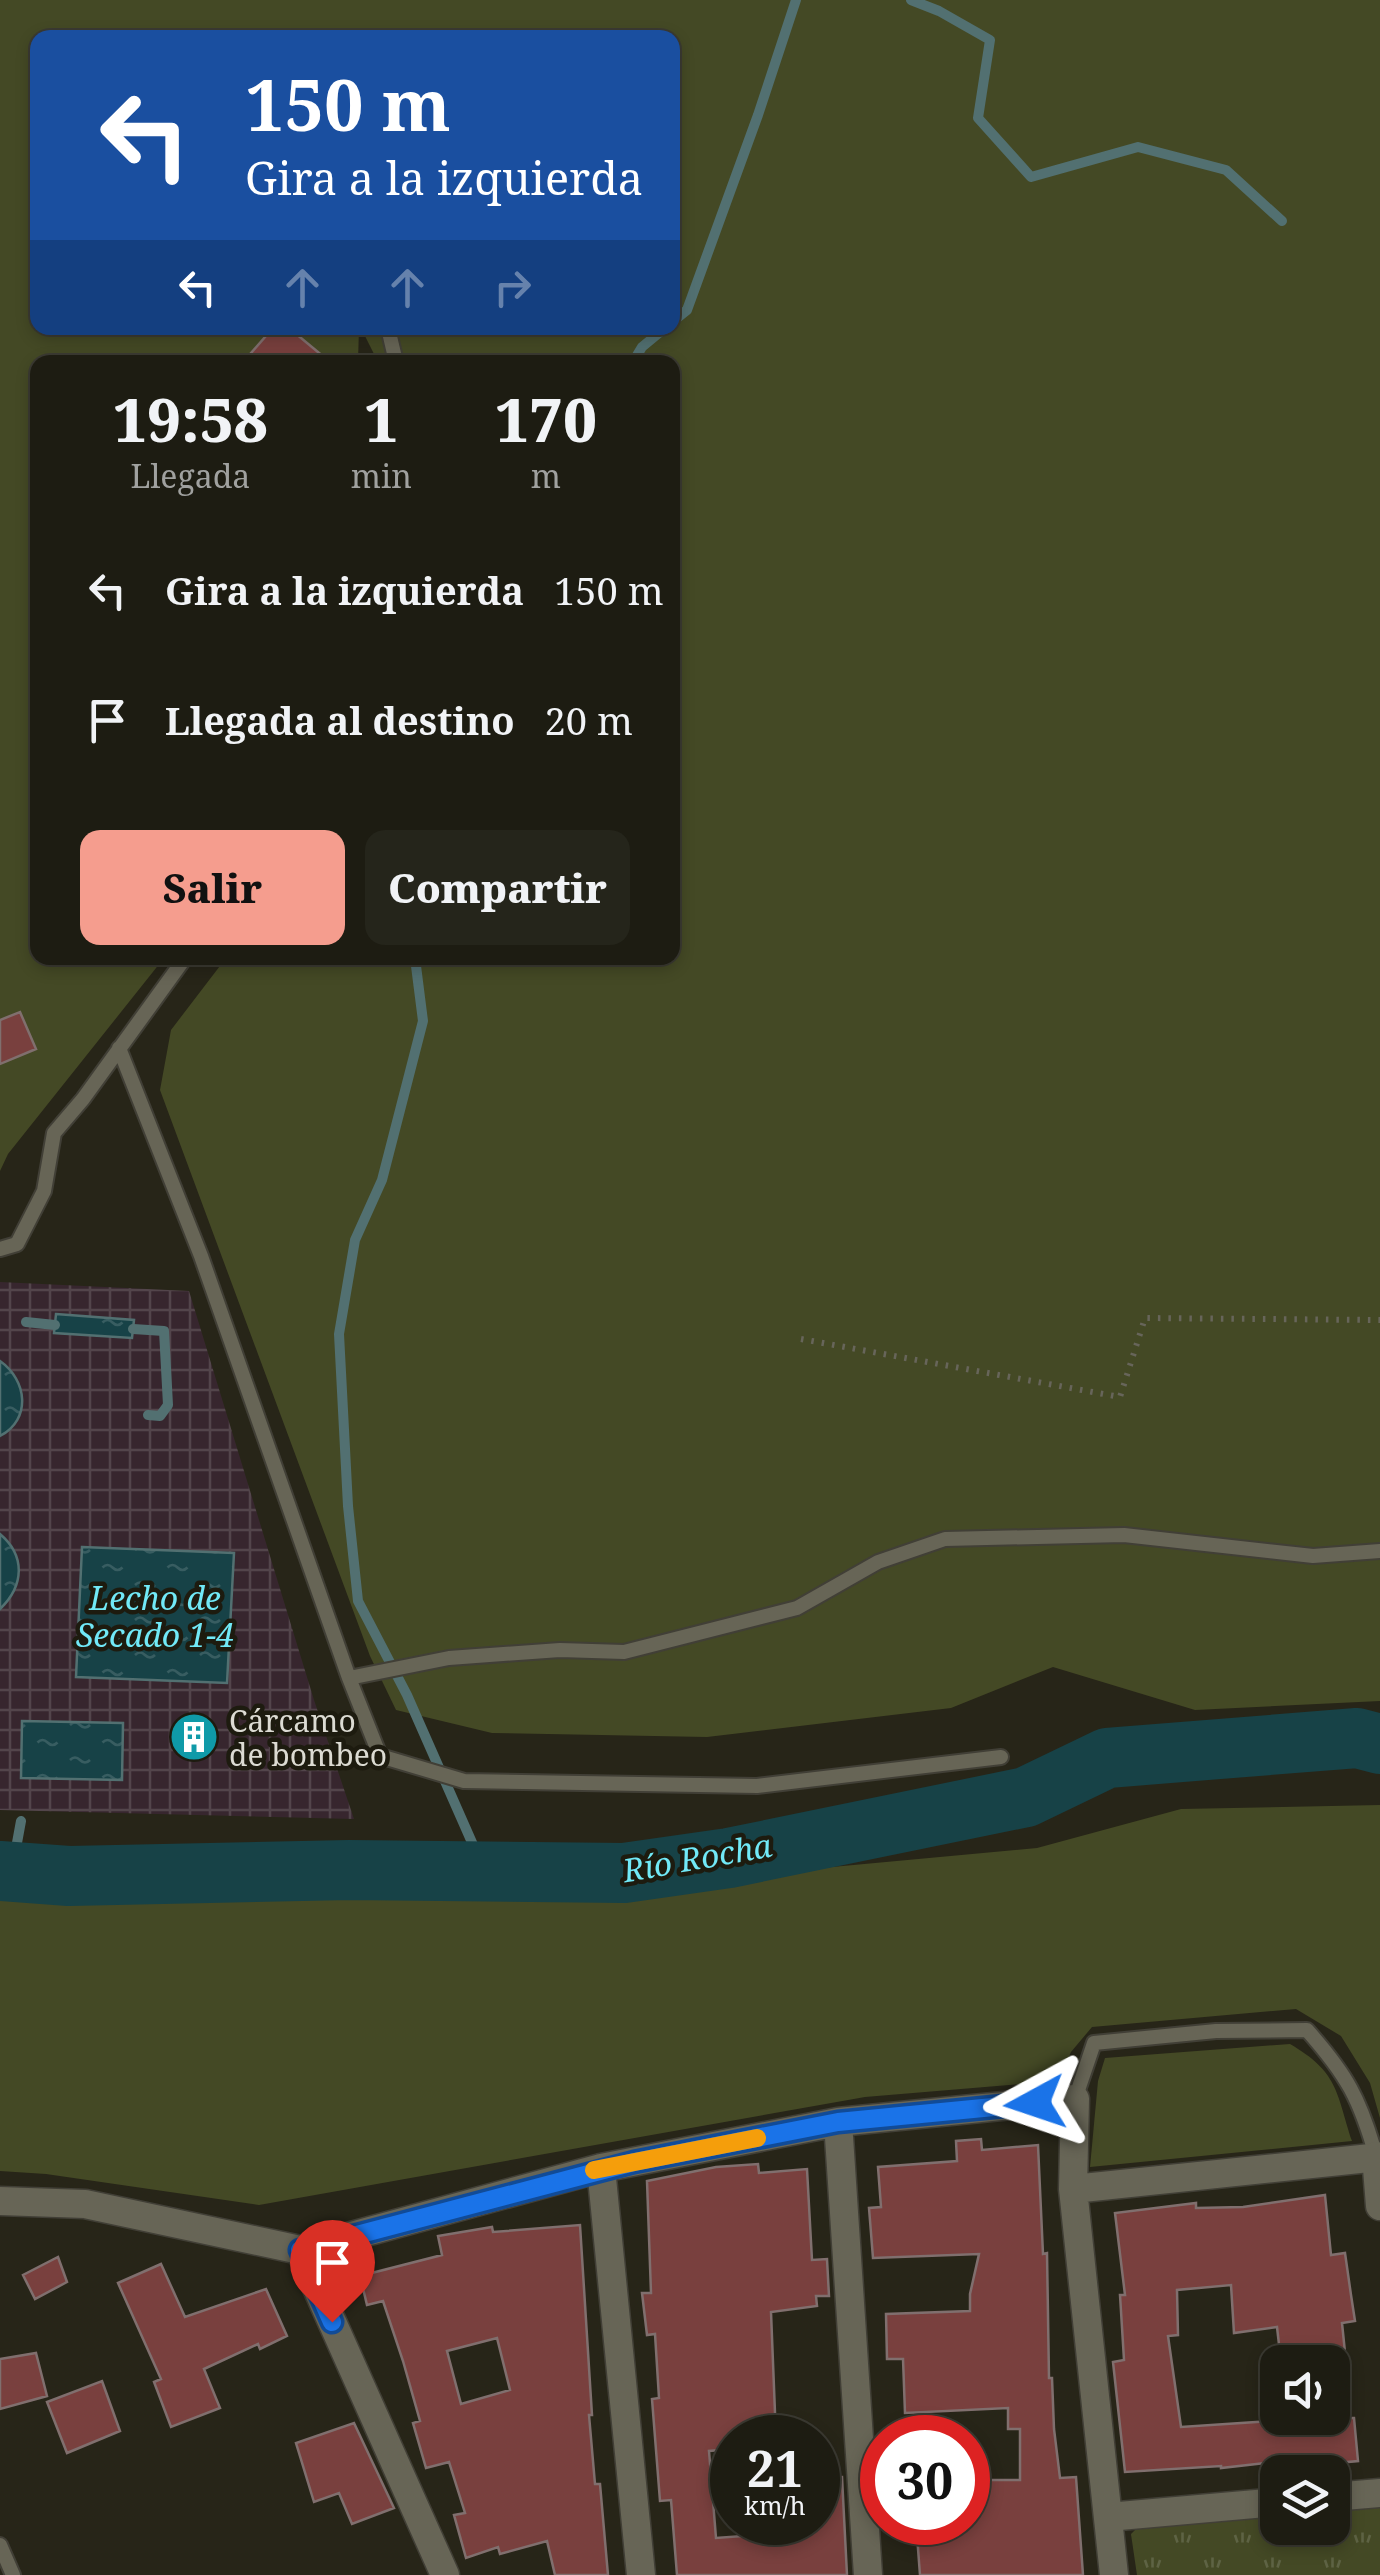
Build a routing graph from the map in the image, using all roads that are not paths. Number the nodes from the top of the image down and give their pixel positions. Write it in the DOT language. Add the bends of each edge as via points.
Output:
graph roads {
  1 [pos="180,965"];
  2 [pos="119,1048"];
  3 [pos="0,1249"];
  4 [pos="1380,1551"];
  5 [pos="349,1678"];
  6 [pos="1001,1758"];
  7 [pos="1075,2099"];
  8 [pos="838,2122"];
  9 [pos="1378,2157"];
  10 [pos="601,2168"];
  11 [pos="1072,2190"];
  12 [pos="0,2201"];
  13 [pos="1380,2206"];
  14 [pos="300,2250"];
  15 [pos="1380,2493"];
  16 [pos="1350,2496"];
  17 [pos="1260,2504"];
  18 [pos="1108,2517"];
  19 [pos="0,2545"];
  20 [pos="13,2575"];
  21 [pos="445,2575"];
  22 [pos="641,2575"];
  23 [pos="868,2575"];
  24 [pos="1114,2575"];
  1 -- 2 [label="lane"];
  2 -- 3 [label="lane" via="54,1133 44,1191 17,1244"];
  2 -- 5 [label="lane" via="201,1256"];
  4 -- 5 [label="lane" via="1313,1556 1124,1535 945,1539 878,1562 797,1608 624,1652 449,1658"];
  5 -- 6 [label="lane" via="380,1756 464,1782 757,1786"];
  7 -- 8 [label="street"];
  7 -- 9 [label="lane" via="1094,2043 1306,2030 1337,2064 1363,2110"];
  7 -- 11 [label="street"];
  8 -- 10 [label="street"];
  8 -- 23 [label="street"];
  9 -- 11 [label="street"];
  9 -- 13 [label="street"];
  10 -- 14 [label="street"];
  10 -- 22 [label="street"];
  11 -- 18 [label="street"];
  12 -- 14 [label="street" via="85,2204"];
  14 -- 21 [label="street"];
  15 -- 16 [label="street"];
  17 -- 18 [label="street"];
  18 -- 24 [label="street"];
  19 -- 20 [label="lane"];
}
